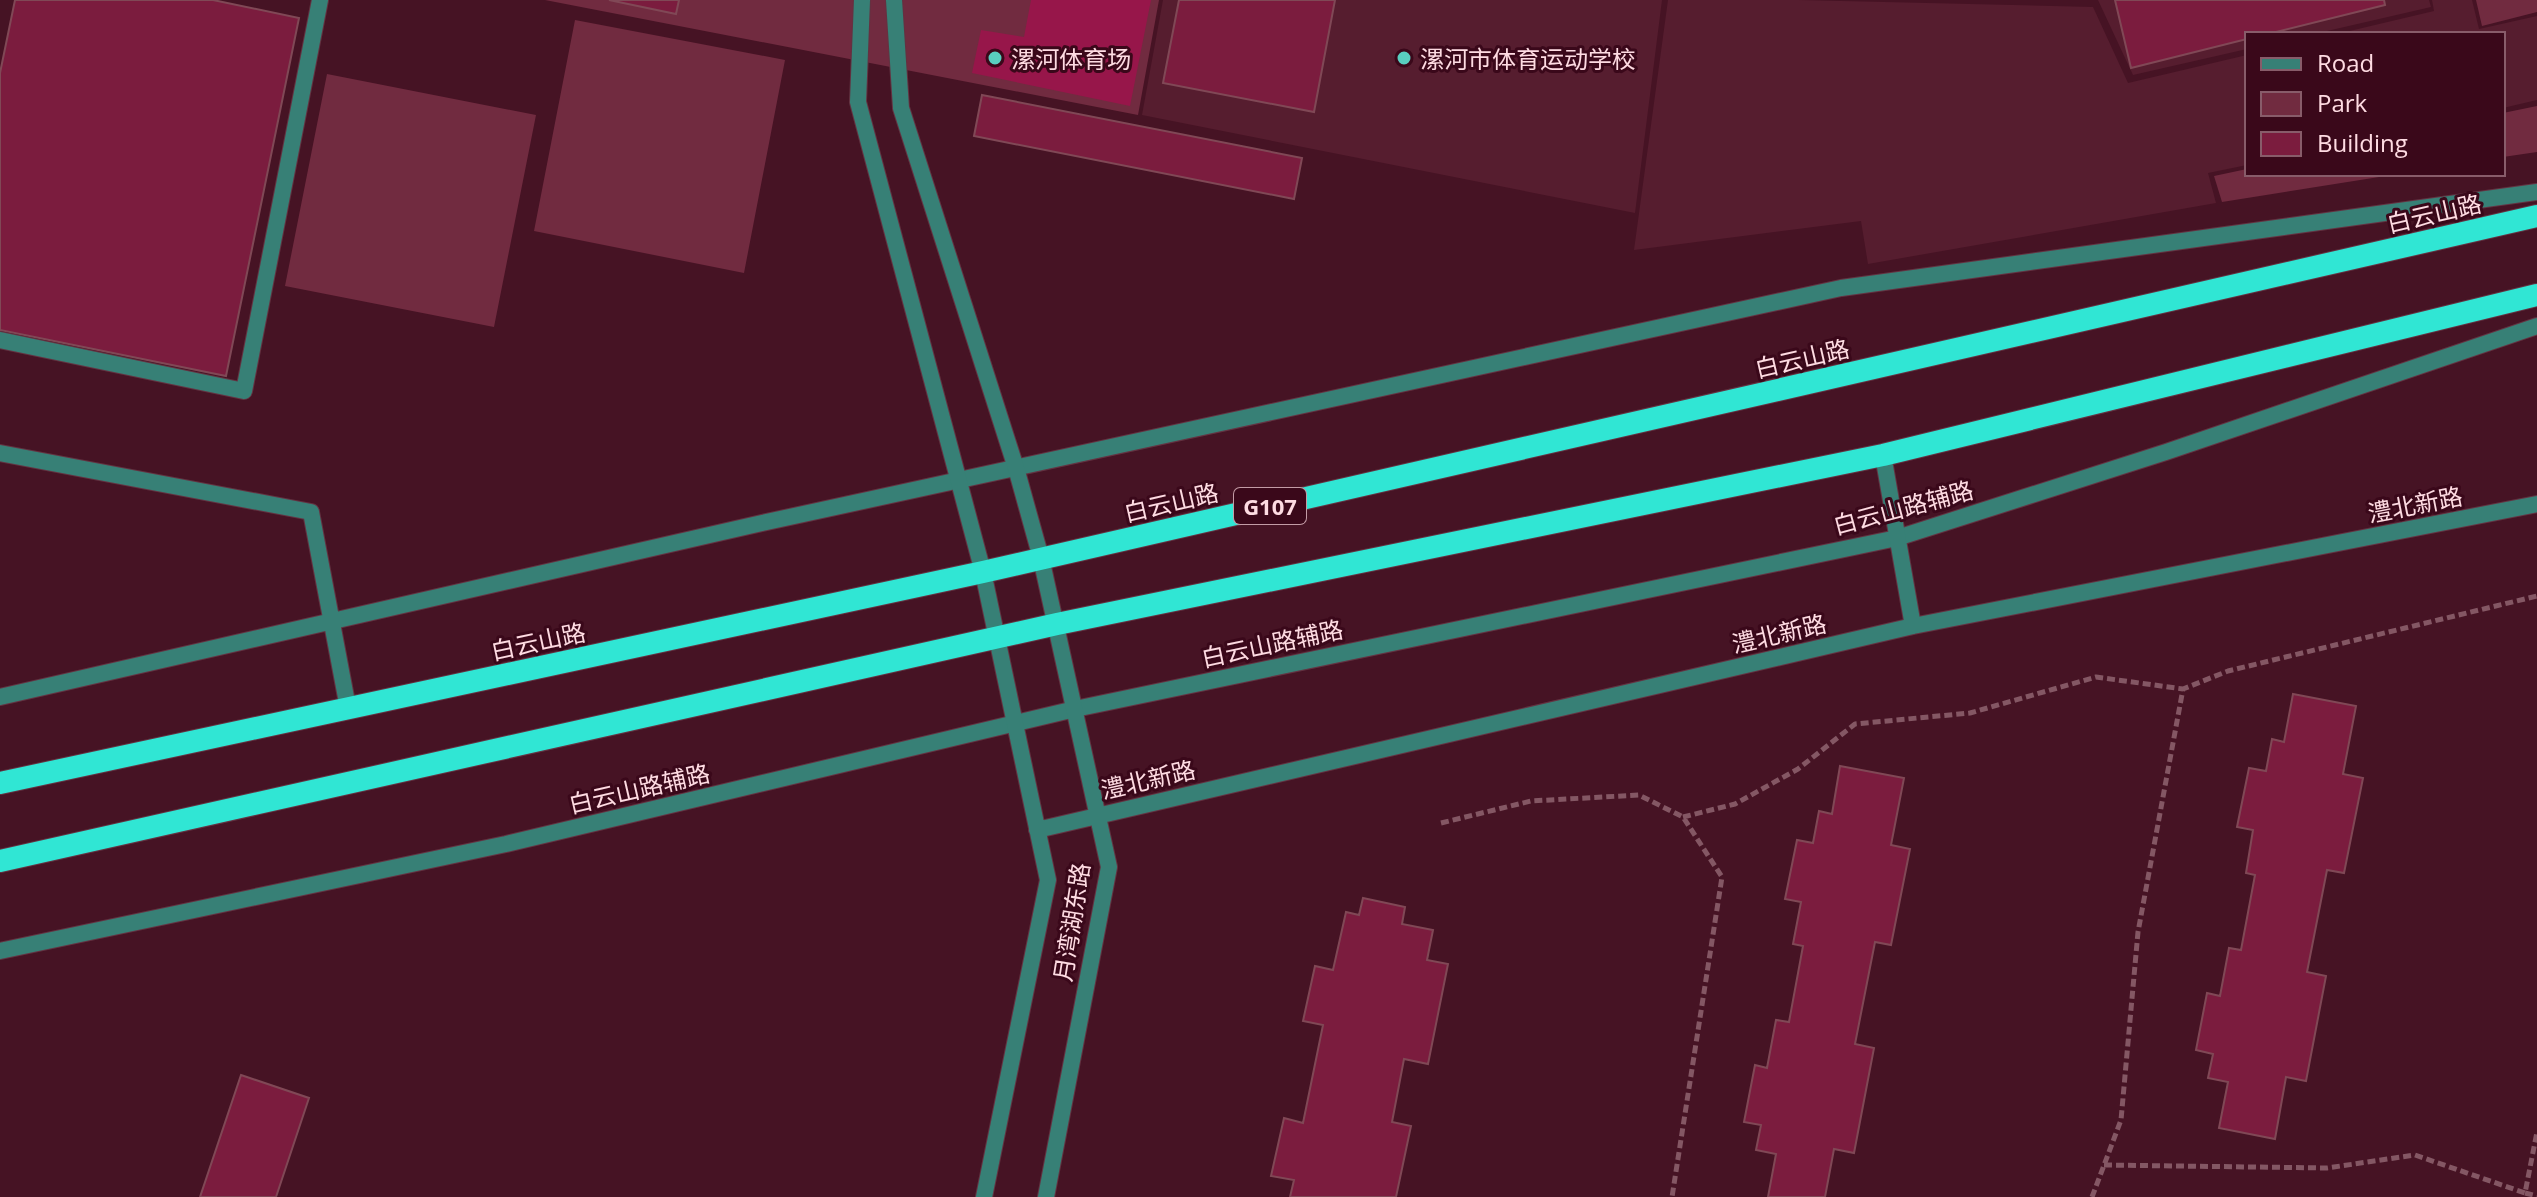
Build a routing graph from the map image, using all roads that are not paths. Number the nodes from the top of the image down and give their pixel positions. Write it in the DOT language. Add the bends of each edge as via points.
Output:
graph roads {
  1 [pos="320,0"];
  2 [pos="862,0"];
  3 [pos="894,0"];
  4 [pos="2537,192"];
  5 [pos="2537,216"];
  6 [pos="2537,295"];
  7 [pos="2537,326"];
  8 [pos="0,340"];
  9 [pos="0,453"];
  10 [pos="1883,455"];
  11 [pos="1016,468"];
  12 [pos="960,482"];
  13 [pos="2537,504"];
  14 [pos="1897,538"];
  15 [pos="1041,558"];
  16 [pos="983,572"];
  17 [pos="332,622"];
  18 [pos="1057,624"];
  19 [pos="1913,626"];
  20 [pos="996,638"];
  21 [pos="0,697"];
  22 [pos="348,708"];
  23 [pos="1075,709"];
  24 [pos="1013,724"];
  25 [pos="0,783"];
  26 [pos="1097,816"];
  27 [pos="1037,830"];
  28 [pos="0,861"];
  29 [pos="0,951"];
  30 [pos="984,1197"];
  31 [pos="1046,1197"];
  1 -- 8 [label="street" via="244,391"];
  2 -- 12 [label="street, 月湾湖东路" via="858,102"];
  3 -- 11 [label="street, 月湾湖东路" via="901,108"];
  4 -- 11 [label="street" via="1841,288"];
  5 -- 15 [label="highway, 白云山路 / G107"];
  6 -- 10 [label="highway"];
  7 -- 14 [label="street, 白云山路辅路"];
  9 -- 17 [label="street" via="311,512"];
  10 -- 14 [label="street"];
  10 -- 18 [label="highway"];
  11 -- 12 [label="street"];
  11 -- 15 [label="street, 月湾湖东路"];
  12 -- 16 [label="street, 月湾湖东路"];
  12 -- 17 [label="street"];
  13 -- 19 [label="street, 澧北新路"];
  14 -- 19 [label="street"];
  14 -- 23 [label="street, 白云山路辅路"];
  15 -- 16 [label="highway, 白云山路 / G107"];
  15 -- 18 [label="street, 月湾湖东路"];
  16 -- 20 [label="street, 月湾湖东路"];
  16 -- 22 [label="highway, 白云山路 / G107"];
  17 -- 21 [label="street"];
  17 -- 22 [label="street"];
  18 -- 20 [label="highway"];
  18 -- 23 [label="street, 月湾湖东路"];
  19 -- 26 [label="street, 澧北新路"];
  20 -- 24 [label="street, 月湾湖东路"];
  20 -- 28 [label="highway"];
  22 -- 25 [label="highway, 白云山路 / G107"];
  23 -- 24 [label="street, 白云山路辅路"];
  23 -- 26 [label="street, 月湾湖东路"];
  24 -- 27 [label="street, 月湾湖东路"];
  24 -- 29 [label="street, 白云山路辅路" via="506,844"];
  26 -- 27 [label="street, 澧北新路"];
  26 -- 31 [label="street, 月湾湖东路" via="1109,867"];
  27 -- 30 [label="street, 月湾湖东路" via="1048,880"];
}
